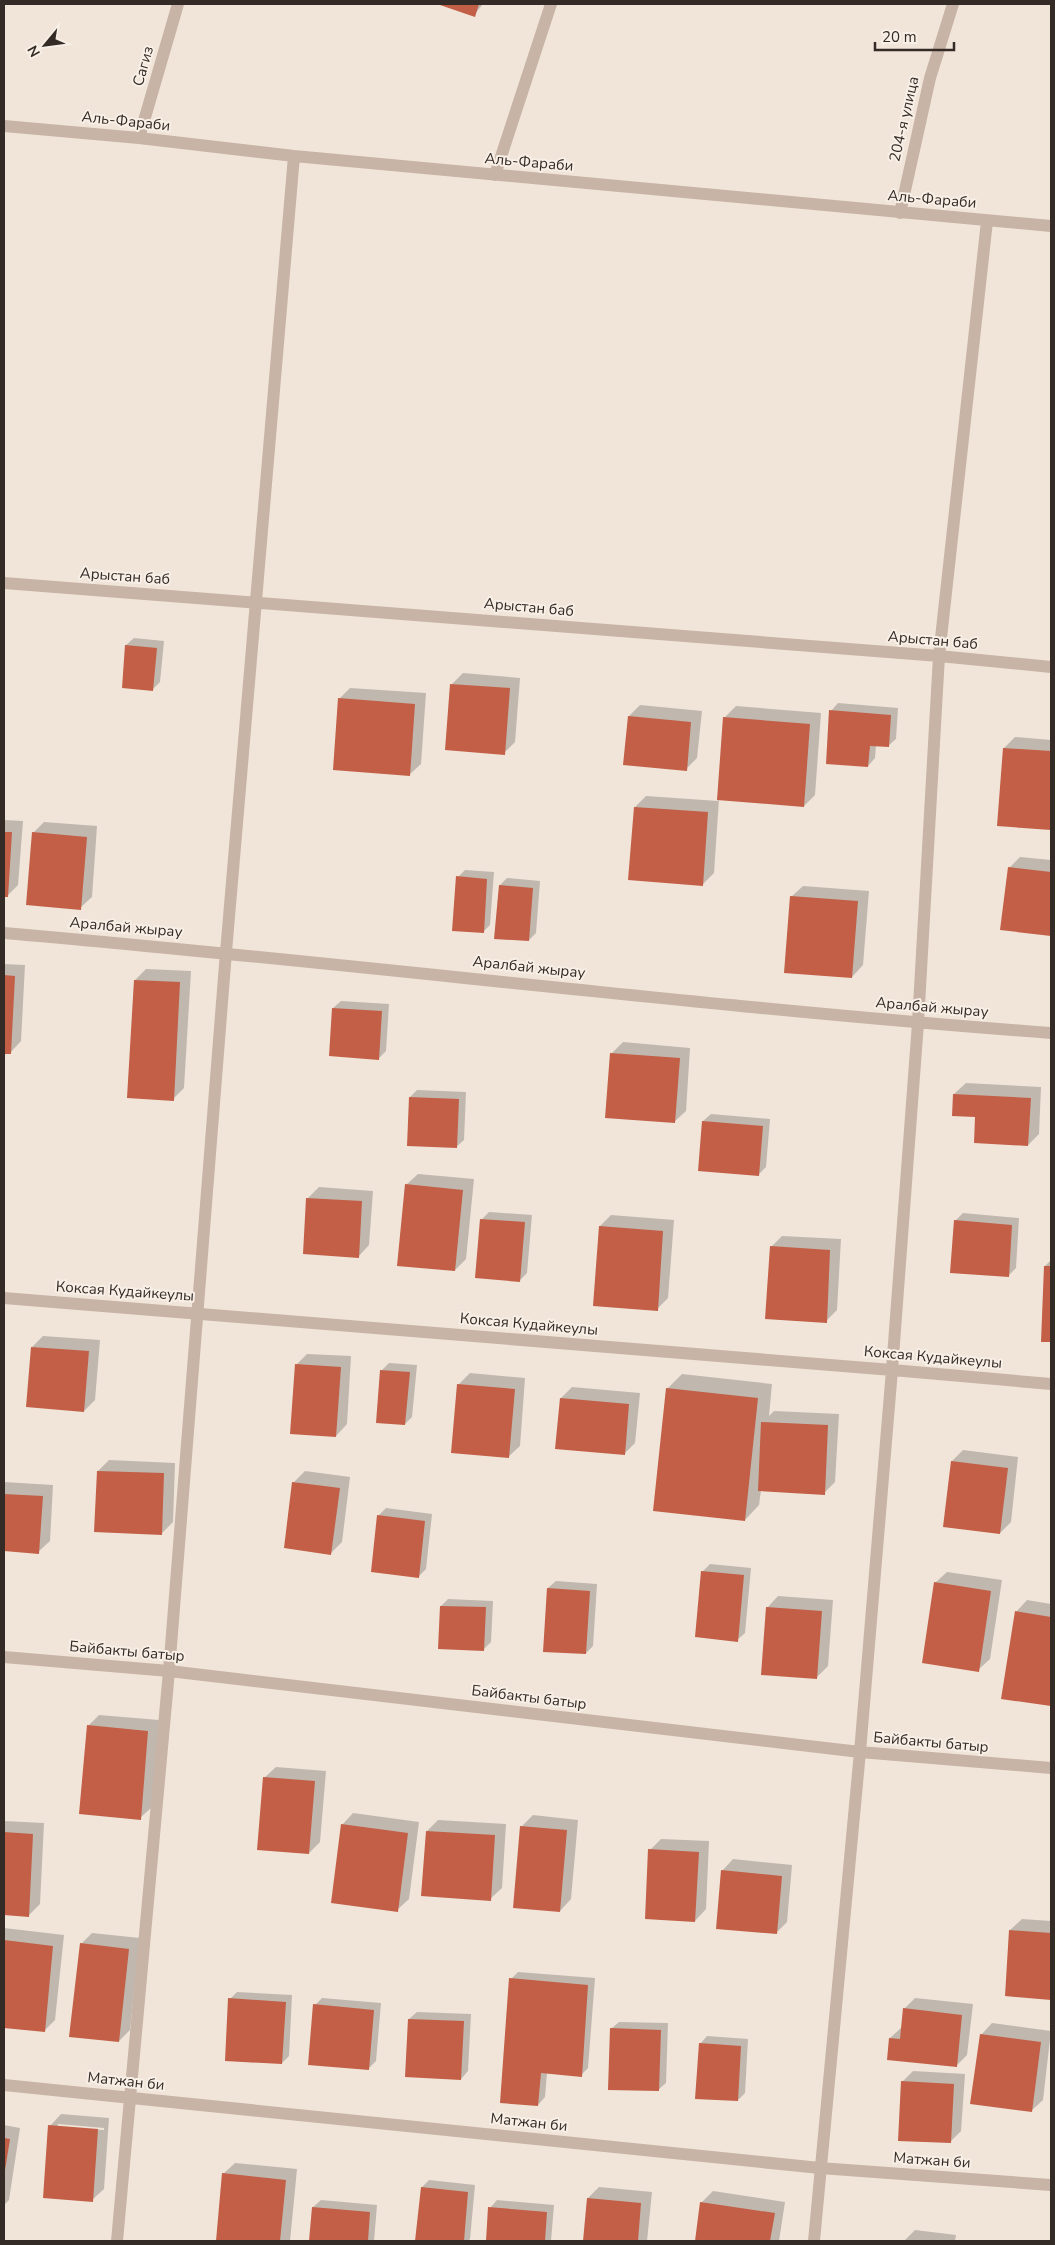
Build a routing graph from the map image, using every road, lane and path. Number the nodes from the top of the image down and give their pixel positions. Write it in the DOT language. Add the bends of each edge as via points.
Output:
graph roads {
  1 [pos="178,4"];
  2 [pos="551,4"];
  3 [pos="953,4"];
  4 [pos="4,126"];
  5 [pos="139,138"];
  6 [pos="294,156"];
  7 [pos="495,175"];
  8 [pos="900,213"];
  9 [pos="987,221"];
  10 [pos="1051,226"];
  11 [pos="4,582"];
  12 [pos="256,602"];
  13 [pos="939,656"];
  14 [pos="1051,667"];
  15 [pos="4,933"];
  16 [pos="226,952"];
  17 [pos="918,1023"];
  18 [pos="1051,1033"];
  19 [pos="4,1298"];
  20 [pos="197,1313"];
  21 [pos="892,1370"];
  22 [pos="1051,1384"];
  23 [pos="4,1657"];
  24 [pos="169,1671"];
  25 [pos="860,1752"];
  26 [pos="1051,1768"];
  27 [pos="4,2085"];
  28 [pos="129,2097"];
  29 [pos="820,2168"];
  30 [pos="1051,2185"];
  31 [pos="117,2241"];
  32 [pos="814,2241"];
  1 -- 5 [label="street, Сагиз"];
  2 -- 7 [label="street"];
  3 -- 8 [label="street, 204-я улица" via="930,78"];
  4 -- 5 [label="street, Аль-Фараби"];
  5 -- 6 [label="street, Аль-Фараби"];
  6 -- 7 [label="street, Аль-Фараби"];
  6 -- 12 [label="street"];
  7 -- 8 [label="street, Аль-Фараби"];
  8 -- 9 [label="street, Аль-Фараби"];
  9 -- 10 [label="street, Аль-Фараби"];
  9 -- 13 [label="street"];
  11 -- 12 [label="street, Арыстан баб"];
  12 -- 13 [label="street, Арыстан баб"];
  12 -- 16 [label="street"];
  13 -- 14 [label="street, Арыстан баб"];
  13 -- 17 [label="street"];
  15 -- 16 [label="street, Аралбай жырау"];
  16 -- 17 [label="street, Аралбай жырау"];
  16 -- 20 [label="street"];
  17 -- 18 [label="street, Аралбай жырау"];
  17 -- 21 [label="street"];
  19 -- 20 [label="street, Коксая Кудайкеулы"];
  20 -- 21 [label="street, Коксая Кудайкеулы"];
  20 -- 24 [label="street"];
  21 -- 22 [label="street, Коксая Кудайкеулы"];
  21 -- 25 [label="street"];
  23 -- 24 [label="street, Байбакты батыр"];
  24 -- 25 [label="street, Байбакты батыр"];
  24 -- 28 [label="street"];
  25 -- 26 [label="street, Байбакты батыр"];
  25 -- 29 [label="street"];
  27 -- 28 [label="street, Матжан би"];
  28 -- 29 [label="street, Матжан би"];
  28 -- 31 [label="street"];
  29 -- 30 [label="street, Матжан би"];
  29 -- 32 [label="street"];
}
